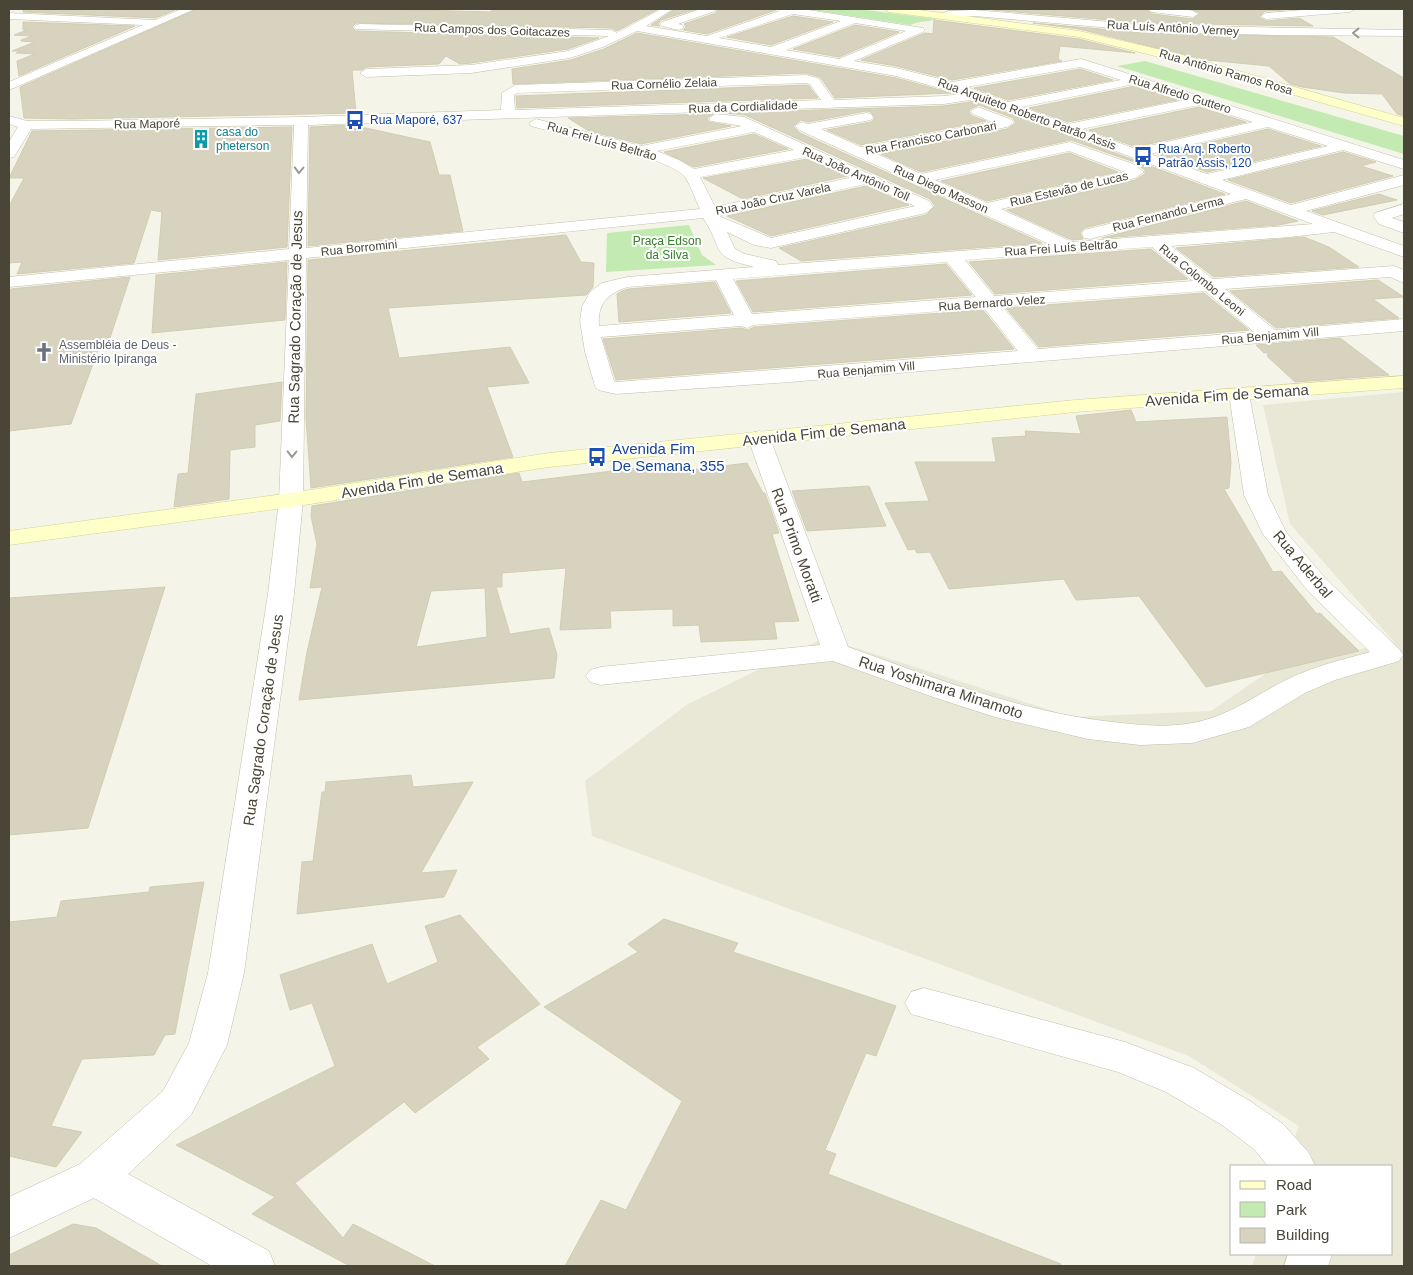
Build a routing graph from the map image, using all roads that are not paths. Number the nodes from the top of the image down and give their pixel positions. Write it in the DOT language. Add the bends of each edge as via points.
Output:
graph roads {
  1 [pos="190,9"];
  2 [pos="668,9"];
  3 [pos="711,9"];
  4 [pos="889,9"];
  5 [pos="911,9"];
  6 [pos="1152,9"];
  7 [pos="1350,9"];
  8 [pos="788,10"];
  9 [pos="945,15"];
  10 [pos="9,16"];
  11 [pos="1258,16"];
  12 [pos="37,17"];
  13 [pos="855,20"];
  14 [pos="159,22"];
  15 [pos="1077,22"];
  16 [pos="360,26"];
  17 [pos="9,28"];
  18 [pos="630,30"];
  19 [pos="1404,33"];
  20 [pos="715,36"];
  21 [pos="773,50"];
  22 [pos="841,62"];
  23 [pos="366,73"];
  24 [pos="1137,81"];
  25 [pos="9,86"];
  26 [pos="952,86"];
  27 [pos="977,96"];
  28 [pos="1202,100"];
  29 [pos="830,104"];
  30 [pos="1007,106"];
  31 [pos="757,107"];
  32 [pos="508,115"];
  33 [pos="9,120"];
  34 [pos="301,121"];
  35 [pos="1270,122"];
  36 [pos="1404,122"];
  37 [pos="25,124"];
  38 [pos="9,128"];
  39 [pos="756,128"];
  40 [pos="806,128"];
  41 [pos="1068,128"];
  42 [pos="568,131"];
  43 [pos="1344,146"];
  44 [pos="640,150"];
  45 [pos="809,152"];
  46 [pos="859,152"];
  47 [pos="1135,153"];
  48 [pos="9,154"];
  49 [pos="1404,165"];
  50 [pos="691,174"];
  51 [pos="867,179"];
  52 [pos="918,179"];
  53 [pos="1207,179"];
  54 [pos="1404,180"];
  55 [pos="1248,194"];
  56 [pos="985,208"];
  57 [pos="1404,209"];
  58 [pos="1290,210"];
  59 [pos="710,215"];
  60 [pos="1332,227"];
  61 [pos="1404,228"];
  62 [pos="1156,242"];
  63 [pos="1064,244"];
  64 [pos="1404,252"];
  65 [pos="296,254"];
  66 [pos="952,256"];
  67 [pos="790,269"];
  68 [pos="722,275"];
  69 [pos="1399,275"];
  70 [pos="9,282"];
  71 [pos="1210,286"];
  72 [pos="990,303"];
  73 [pos="747,322"];
  74 [pos="1404,325"];
  75 [pos="591,332"];
  76 [pos="1271,336"];
  77 [pos="1032,356"];
  78 [pos="1404,382"];
  79 [pos="1239,394"];
  80 [pos="759,438"];
  81 [pos="291,500"];
  82 [pos="9,538"];
  83 [pos="836,652"];
  84 [pos="1389,655"];
  85 [pos="600,676"];
  86 [pos="924,1003"];
  87 [pos="1281,1152"];
  88 [pos="95,1177"];
  89 [pos="9,1218"];
  90 [pos="253,1266"];
  1 -- 14 [label="street"];
  2 -- 18 [label="street"];
  3 -- 20 [label="street" via="666,24"];
  4 -- 9 [label="street, Rua Antônio Ramos Rosa"];
  5 -- 9 [label="street, Rua Antônio Ramos Rosa"];
  6 -- 15 [label="street" via="1205,17"];
  7 -- 11 [label="street"];
  8 -- 13 [label="street"];
  8 -- 20 [label="street"];
  9 -- 15 [label="street, Rua Luís Antônio Verney" via="982,13"];
  9 -- 36 [label="street, Rua Antônio Ramos Rosa" via="1079,34 1157,52"];
  10 -- 12 [label="street"];
  12 -- 14 [label="street"];
  12 -- 17 [label="street"];
  13 -- 21 [label="street"];
  13 -- 22 [label="street" via="919,30"];
  14 -- 25 [label="street"];
  19 -- 15 [label="street, Rua Luís Antônio Verney, one-way" via="1227,31"];
  16 -- 18 [label="street, Rua Campos dos Goitacazes"];
  18 -- 20 [label="street, Rua Arquiteto Roberto Patrão Assis"];
  18 -- 23 [label="street" via="570,54 517,63 446,71"];
  20 -- 21 [label="street, Rua Arquiteto Roberto Patrão Assis"];
  21 -- 22 [label="street, Rua Arquiteto Roberto Patrão Assis"];
  22 -- 26 [label="street, Rua Arquiteto Roberto Patrão Assis"];
  24 -- 26 [label="street, Rua Alfredo Guttero" via="1078,63"];
  24 -- 28 [label="street, Rua Alfredo Guttero"];
  24 -- 30 [label="street"];
  26 -- 27 [label="street, Rua Arquiteto Roberto Patrão Assis"];
  27 -- 29 [label="street, Rua da Cordialidade"];
  27 -- 30 [label="street, Rua Arquiteto Roberto Patrão Assis"];
  28 -- 35 [label="street, Rua Alfredo Guttero"];
  28 -- 41 [label="street"];
  29 -- 31 [label="street, Rua da Cordialidade"];
  29 -- 32 [label="street, Rua Cornélio Zelaia" via="814,81 806,80 530,88 508,93"];
  30 -- 41 [label="street, Rua Arquiteto Roberto Patrão Assis"];
  31 -- 32 [label="street, Rua da Cordialidade"];
  31 -- 40 [label="street, Rua Diego Masson"];
  32 -- 34 [label="street, Rua Maporé"];
  32 -- 42 [label="street, Rua Frei Luís Beltrão"];
  33 -- 37 [label="street"];
  34 -- 37 [label="street, Rua Maporé"];
  34 -- 65 [label="street, Rua Sagrado Coração de Jesus, one-way"];
  35 -- 43 [label="street, Rua Alfredo Guttero"];
  35 -- 47 [label="street"];
  37 -- 38 [label="street, Rua Maporé"];
  37 -- 48 [label="street"];
  39 -- 42 [label="street, Rua João Antônio Toll" via="732,118 657,117 621,120"];
  39 -- 44 [label="street"];
  39 -- 45 [label="street, Rua João Antônio Toll"];
  40 -- 46 [label="street, Rua Diego Masson"];
  40 -- 46 [label="street, Rua Francisco Carbonari" via="922,109 974,110 1007,122"];
  41 -- 47 [label="street, Rua Arquiteto Roberto Patrão Assis"];
  42 -- 44 [label="street, Rua Frei Luís Beltrão"];
  43 -- 49 [label="street, Rua Alfredo Guttero"];
  43 -- 53 [label="street"];
  44 -- 50 [label="street, Rua Frei Luís Beltrão" via="674,163"];
  45 -- 50 [label="street"];
  45 -- 51 [label="street, Rua João Antônio Toll"];
  46 -- 52 [label="street, Rua Diego Masson"];
  47 -- 53 [label="street, Rua Arquiteto Roberto Patrão Assis"];
  50 -- 59 [label="street, Rua Frei Luís Beltrão"];
  51 -- 59 [label="street, Rua João Cruz Varela"];
  51 -- 59 [label="street, Rua João Antônio Toll" via="925,207 771,243 760,241"];
  52 -- 56 [label="street, Rua Diego Masson"];
  52 -- 56 [label="street, Rua Estevão de Lucas" via="1070,146 1136,172"];
  53 -- 55 [label="street, Rua Arquiteto Roberto Patrão Assis"];
  54 -- 58 [label="street"];
  55 -- 58 [label="street, Rua Arquiteto Roberto Patrão Assis"];
  55 -- 63 [label="street, Rua Fernando Lerma"];
  56 -- 63 [label="street, Rua Diego Masson"];
  57 -- 61 [label="street" via="1381,216 1385,221"];
  58 -- 60 [label="street, Rua Arquiteto Roberto Patrão Assis"];
  59 -- 65 [label="street, Rua Borromini"];
  59 -- 67 [label="street, Rua Frei Luís Beltrão" via="728,252 739,258"];
  60 -- 62 [label="street, Rua Frei Luís Beltrão"];
  60 -- 64 [label="street, Rua Arquiteto Roberto Patrão Assis"];
  62 -- 63 [label="street, Rua Frei Luís Beltrão"];
  62 -- 71 [label="street, Rua Colombo Leoni"];
  63 -- 66 [label="street, Rua Frei Luís Beltrão"];
  65 -- 70 [label="street, Rua Borromini"];
  65 -- 81 [label="street, Rua Sagrado Coração de Jesus, one-way"];
  66 -- 67 [label="street, Rua Frei Luís Beltrão"];
  66 -- 72 [label="street"];
  67 -- 68 [label="street, Rua Frei Luís Beltrão"];
  68 -- 73 [label="street"];
  68 -- 75 [label="street, Rua Benjamim Vill" via="609,286 590,303"];
  69 -- 71 [label="street, Rua Bernardo Velez"];
  71 -- 72 [label="street, Rua Bernardo Velez"];
  71 -- 76 [label="street, Rua Colombo Leoni"];
  72 -- 73 [label="street, Rua Bernardo Velez"];
  72 -- 77 [label="street"];
  73 -- 75 [label="street, Rua Bernardo Velez"];
  74 -- 76 [label="street, Rua Benjamim Vill"];
  75 -- 77 [label="street, Rua Benjamim Vill" via="604,383 610,388"];
  76 -- 77 [label="street, Rua Benjamim Vill"];
  78 -- 79 [label="street, Avenida Fim de Semana"];
  79 -- 80 [label="street, Avenida Fim de Semana" via="1075,406"];
  79 -- 84 [label="street, Rua Aderbal" via="1256,495 1275,534 1317,585"];
  80 -- 81 [label="street, Avenida Fim de Semana" via="549,460"];
  80 -- 83 [label="street, Rua Primo Moratti"];
  81 -- 82 [label="street, Avenida Fim de Semana"];
  81 -- 88 [label="street, Rua Sagrado Coração de Jesus" via="281,594 226,973 208,1045 177,1102"];
  83 -- 84 [label="street, Rua Yoshimara Minamoto" via="1006,710 1088,729 1140,735 1192,733 1238,720 1295,687 1325,674"];
  83 -- 85 [label="street"];
  86 -- 87 [label="street" via="1125,1058 1180,1080 1236,1113"];
  88 -- 89 [label="street, Rua Sagrado Coração de Jesus"];
  88 -- 90 [label="street"];
}
